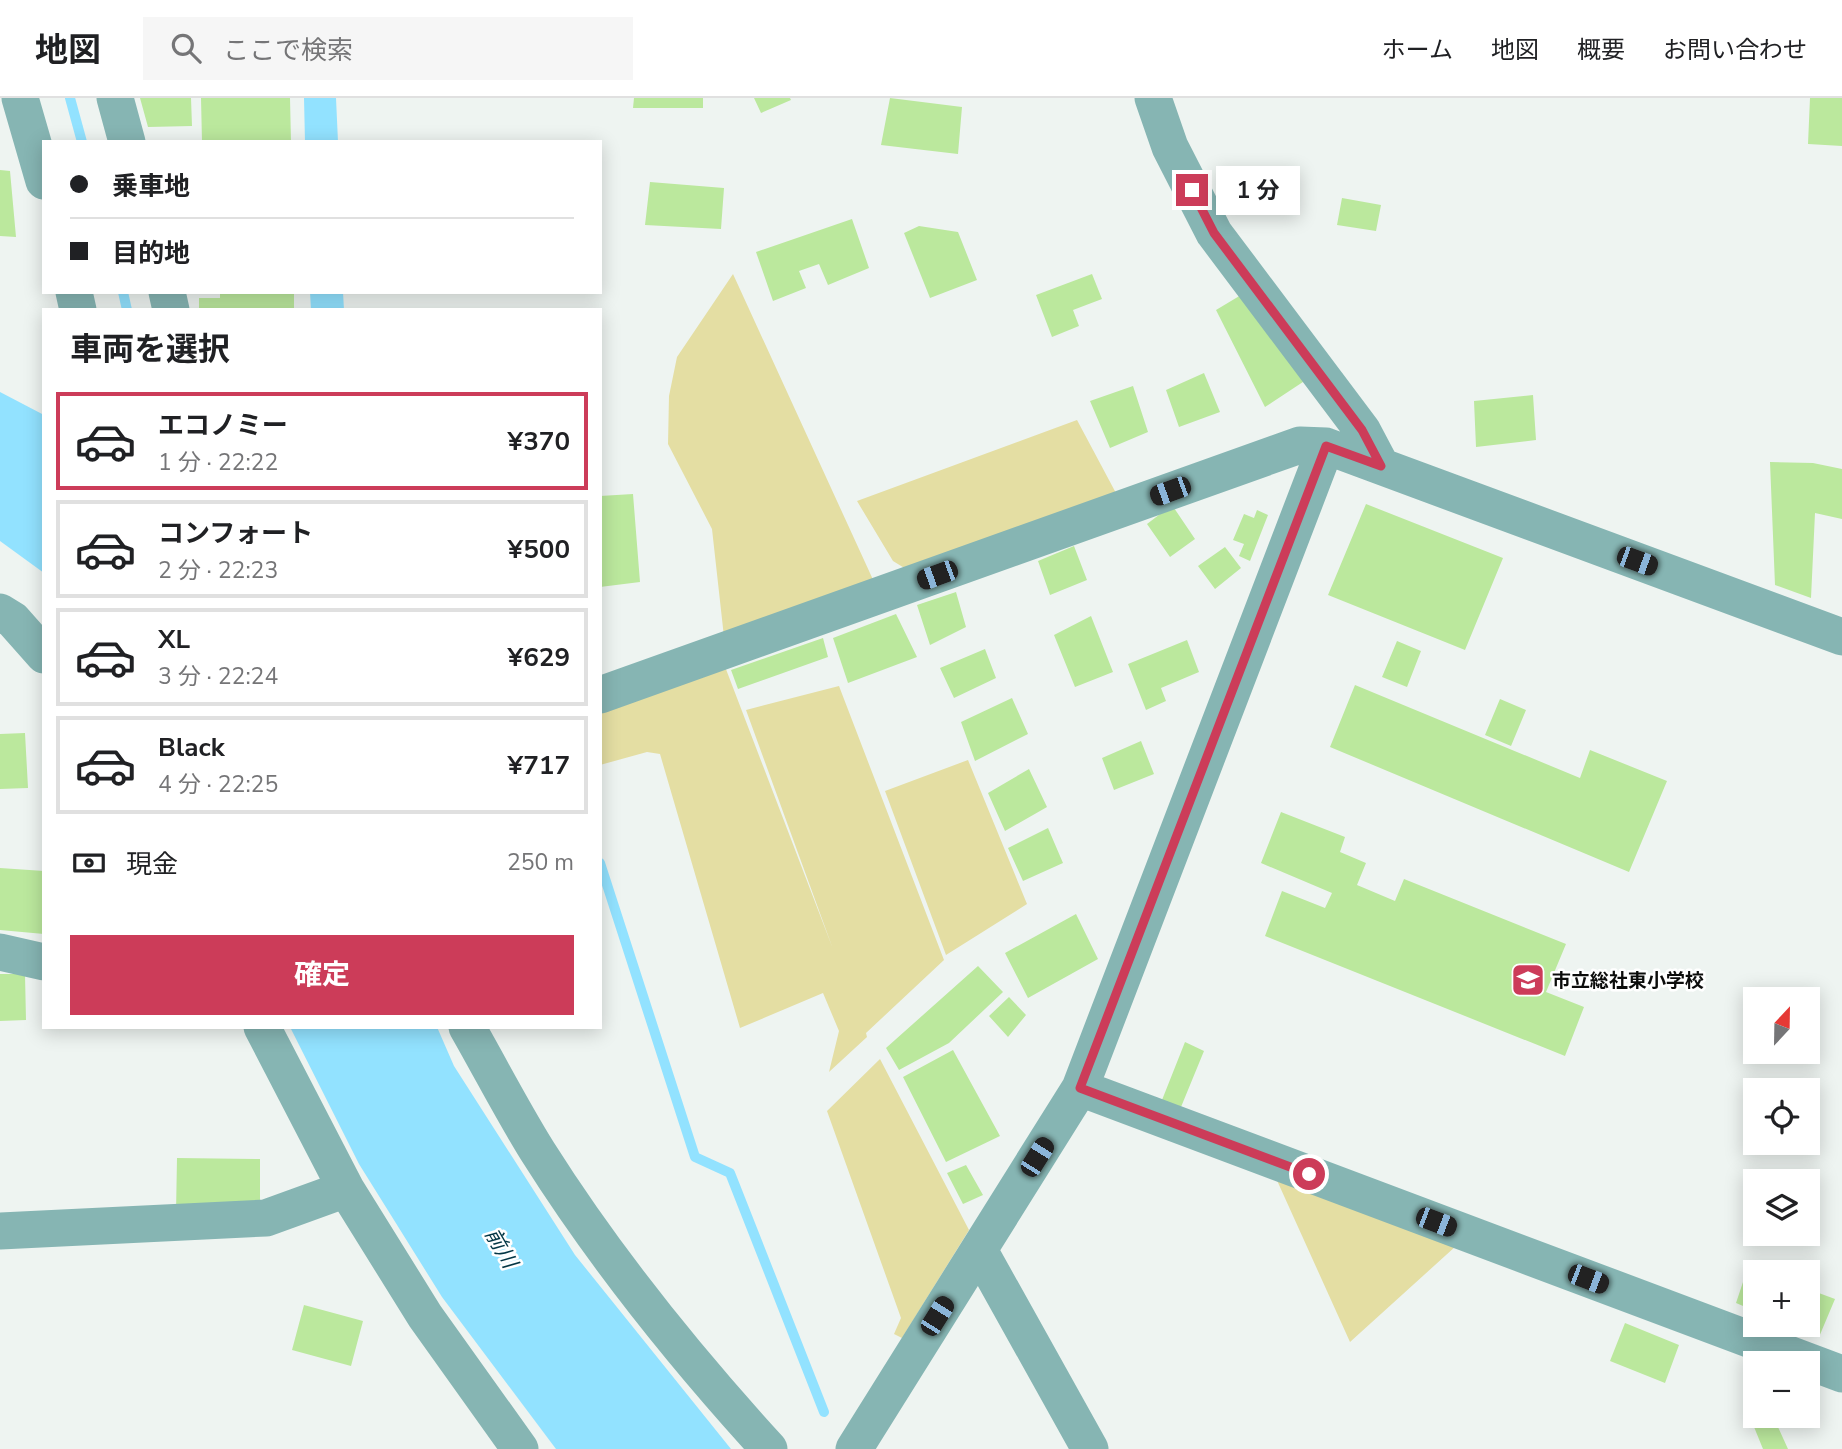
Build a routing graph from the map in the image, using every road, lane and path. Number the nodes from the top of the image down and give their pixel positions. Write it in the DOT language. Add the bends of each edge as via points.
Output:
graph roads {
  1 [pos="20,98"];
  2 [pos="115,98"];
  3 [pos="1153,98"];
  4 [pos="126,140"];
  5 [pos="42,174"];
  6 [pos="1326,446"];
  7 [pos="1381,466"];
  8 [pos="0,612"];
  9 [pos="1842,637"];
  10 [pos="42,653"];
  11 [pos="602,694"];
  12 [pos="0,951"];
  13 [pos="42,962"];
  14 [pos="263,1029"];
  15 [pos="468,1029"];
  16 [pos="1080,1088"];
  17 [pos="346,1189"];
  18 [pos="0,1231"];
  19 [pos="979,1250"];
  20 [pos="1842,1374"];
  21 [pos="520,1449"];
  22 [pos="769,1449"];
  23 [pos="855,1449"];
  24 [pos="1090,1449"];
  1 -- 5 [label="street"];
  2 -- 4 [label="street"];
  3 -- 7 [label="street" via="1170,147 1214,233 1362,430"];
  6 -- 7 [label="street"];
  6 -- 11 [label="street" via="1300,445"];
  6 -- 16 [label="street"];
  7 -- 9 [label="street"];
  8 -- 10 [label="street"];
  12 -- 13 [label="street"];
  14 -- 17 [label="street"];
  15 -- 22 [label="street" via="537,1151 604,1250 702,1375"];
  16 -- 19 [label="street"];
  16 -- 20 [label="street"];
  17 -- 18 [label="street" via="265,1218"];
  17 -- 21 [label="street" via="425,1317"];
  19 -- 23 [label="street"];
  19 -- 24 [label="street"];
}
